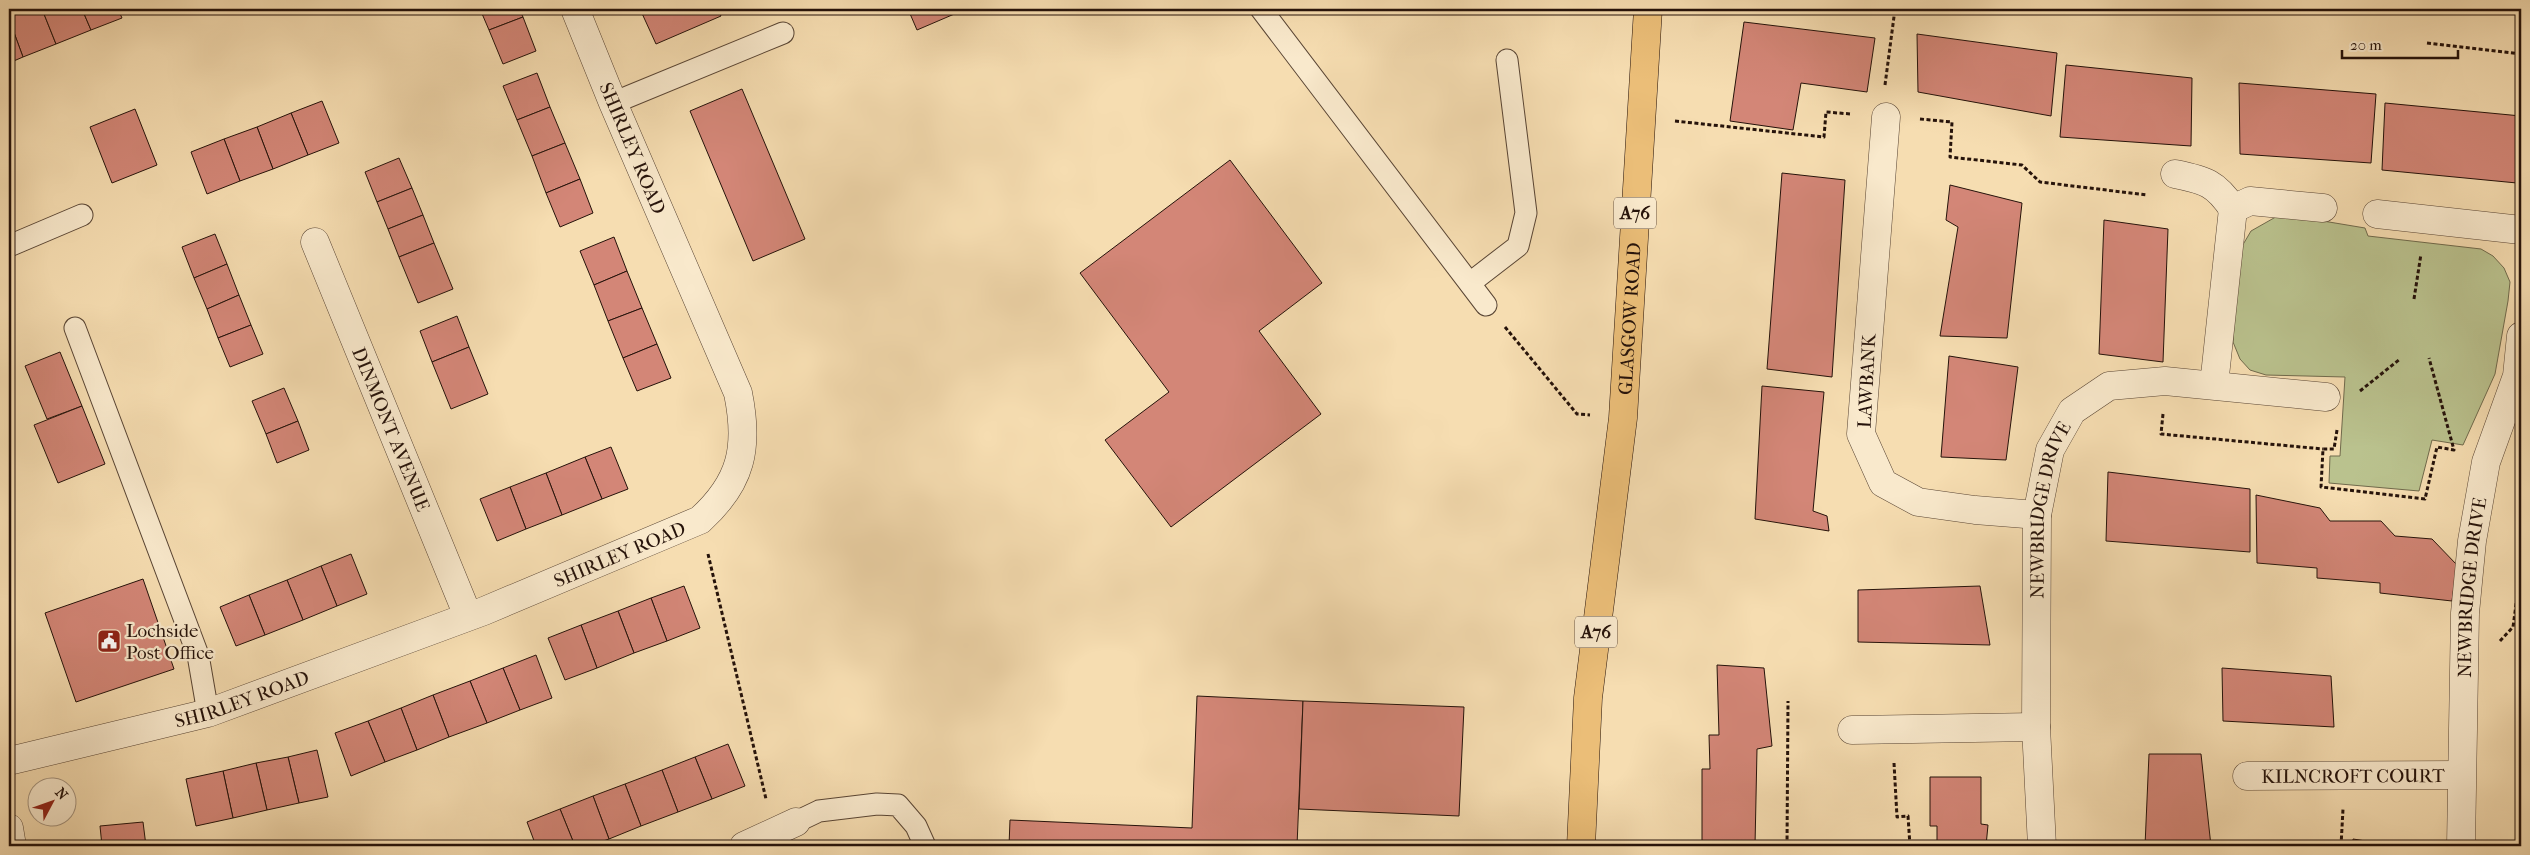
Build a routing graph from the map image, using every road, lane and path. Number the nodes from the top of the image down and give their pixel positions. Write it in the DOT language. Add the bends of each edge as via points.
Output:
graph roads {
  1 [pos="575,9"];
  2 [pos="1261,9"];
  3 [pos="1648,9"];
  4 [pos="1895,9"];
  5 [pos="783,32"];
  6 [pos="2427,43"];
  7 [pos="2521,54"];
  8 [pos="1507,60"];
  9 [pos="1885,87"];
  10 [pos="613,103"];
  11 [pos="1886,117"];
  12 [pos="2175,174"];
  13 [pos="2323,208"];
  14 [pos="2233,209"];
  15 [pos="2377,214"];
  16 [pos="82,215"];
  17 [pos="2427,221"];
  18 [pos="2521,230"];
  19 [pos="315,242"];
  20 [pos="9,246"];
  21 [pos="1470,283"];
  22 [pos="2414,299"];
  23 [pos="1486,305"];
  24 [pos="75,328"];
  25 [pos="2521,336"];
  26 [pos="2429,358"];
  27 [pos="2400,359"];
  28 [pos="2165,381"];
  29 [pos="2214,386"];
  30 [pos="2334,395"];
  31 [pos="1623,418"];
  32 [pos="2323,449"];
  33 [pos="2037,515"];
  34 [pos="700,520"];
  35 [pos="2521,568"];
  36 [pos="468,616"];
  37 [pos="2464,654"];
  38 [pos="1788,701"];
  39 [pos="208,714"];
  40 [pos="2036,727"];
  41 [pos="1892,729"];
  42 [pos="1852,730"];
  43 [pos="9,760"];
  44 [pos="2461,775"];
  45 [pos="2247,776"];
  46 [pos="785,827"];
  47 [pos="9,828"];
  48 [pos="12,846"];
  49 [pos="744,846"];
  50 [pos="925,846"];
  51 [pos="1581,846"];
  52 [pos="1787,846"];
  53 [pos="1910,846"];
  54 [pos="2042,846"];
  55 [pos="2461,846"];
  1 -- 10 [label="street, SHIRLEY ROAD"];
  2 -- 21 [label="lane"];
  3 -- 31 [label="highway, GLASGOW ROAD / A76"];
  4 -- 9 [label="path"];
  5 -- 10 [label="lane"];
  6 -- 7 [label="path"];
  8 -- 21 [label="lane" via="1526,213 1518,246"];
  10 -- 34 [label="street, SHIRLEY ROAD" via="738,393 744,436 741,458 720,502"];
  11 -- 33 [label="street, LAWBANK" via="1861,434 1883,483 1918,502"];
  12 -- 14 [label="street" via="2200,180 2222,192"];
  13 -- 14 [label="street" via="2250,201"];
  14 -- 29 [label="street"];
  15 -- 17 [label="street"];
  16 -- 20 [label="lane"];
  17 -- 18 [label="street"];
  17 -- 22 [label="path"];
  19 -- 36 [label="street, DINMONT AVENUE"];
  21 -- 23 [label="lane"];
  23 -- 31 [label="path" via="1577,414"];
  24 -- 39 [label="lane" via="198,655"];
  25 -- 37 [label="street, NEWBRIDGE DRIVE" via="2517,376 2486,462 2472,541"];
  26 -- 32 [label="path" via="2454,450 2436,447 2425,499 2321,488"];
  27 -- 30 [label="path" via="2356,394"];
  28 -- 29 [label="street, NEWBRIDGE DRIVE"];
  28 -- 32 [label="path" via="2161,434"];
  28 -- 33 [label="street, NEWBRIDGE DRIVE" via="2109,386 2072,411 2050,450"];
  29 -- 30 [label="street, NEWBRIDGE DRIVE"];
  30 -- 32 [label="path" via="2334,449"];
  31 -- 51 [label="highway, A76" via="1588,698"];
  33 -- 40 [label="street, NEWBRIDGE DRIVE"];
  34 -- 36 [label="street, SHIRLEY ROAD"];
  34 -- 46 [label="path"];
  35 -- 37 [label="path" via="2513,626 2486,656"];
  36 -- 39 [label="street, SHIRLEY ROAD"];
  37 -- 44 [label="street, NEWBRIDGE DRIVE"];
  38 -- 52 [label="path"];
  39 -- 43 [label="street, SHIRLEY ROAD"];
  40 -- 41 [label="street"];
  40 -- 54 [label="street, NEWBRIDGE DRIVE"];
  41 -- 42 [label="street"];
  41 -- 53 [label="path" via="1897,817 1908,816"];
  44 -- 45 [label="street, KILNCROFT COURT"];
  44 -- 55 [label="street, NEWBRIDGE DRIVE"];
  46 -- 49 [label="street"];
  46 -- 50 [label="lane" via="819,811 877,804 898,805 916,826"];
  47 -- 48 [label="street"];
}
